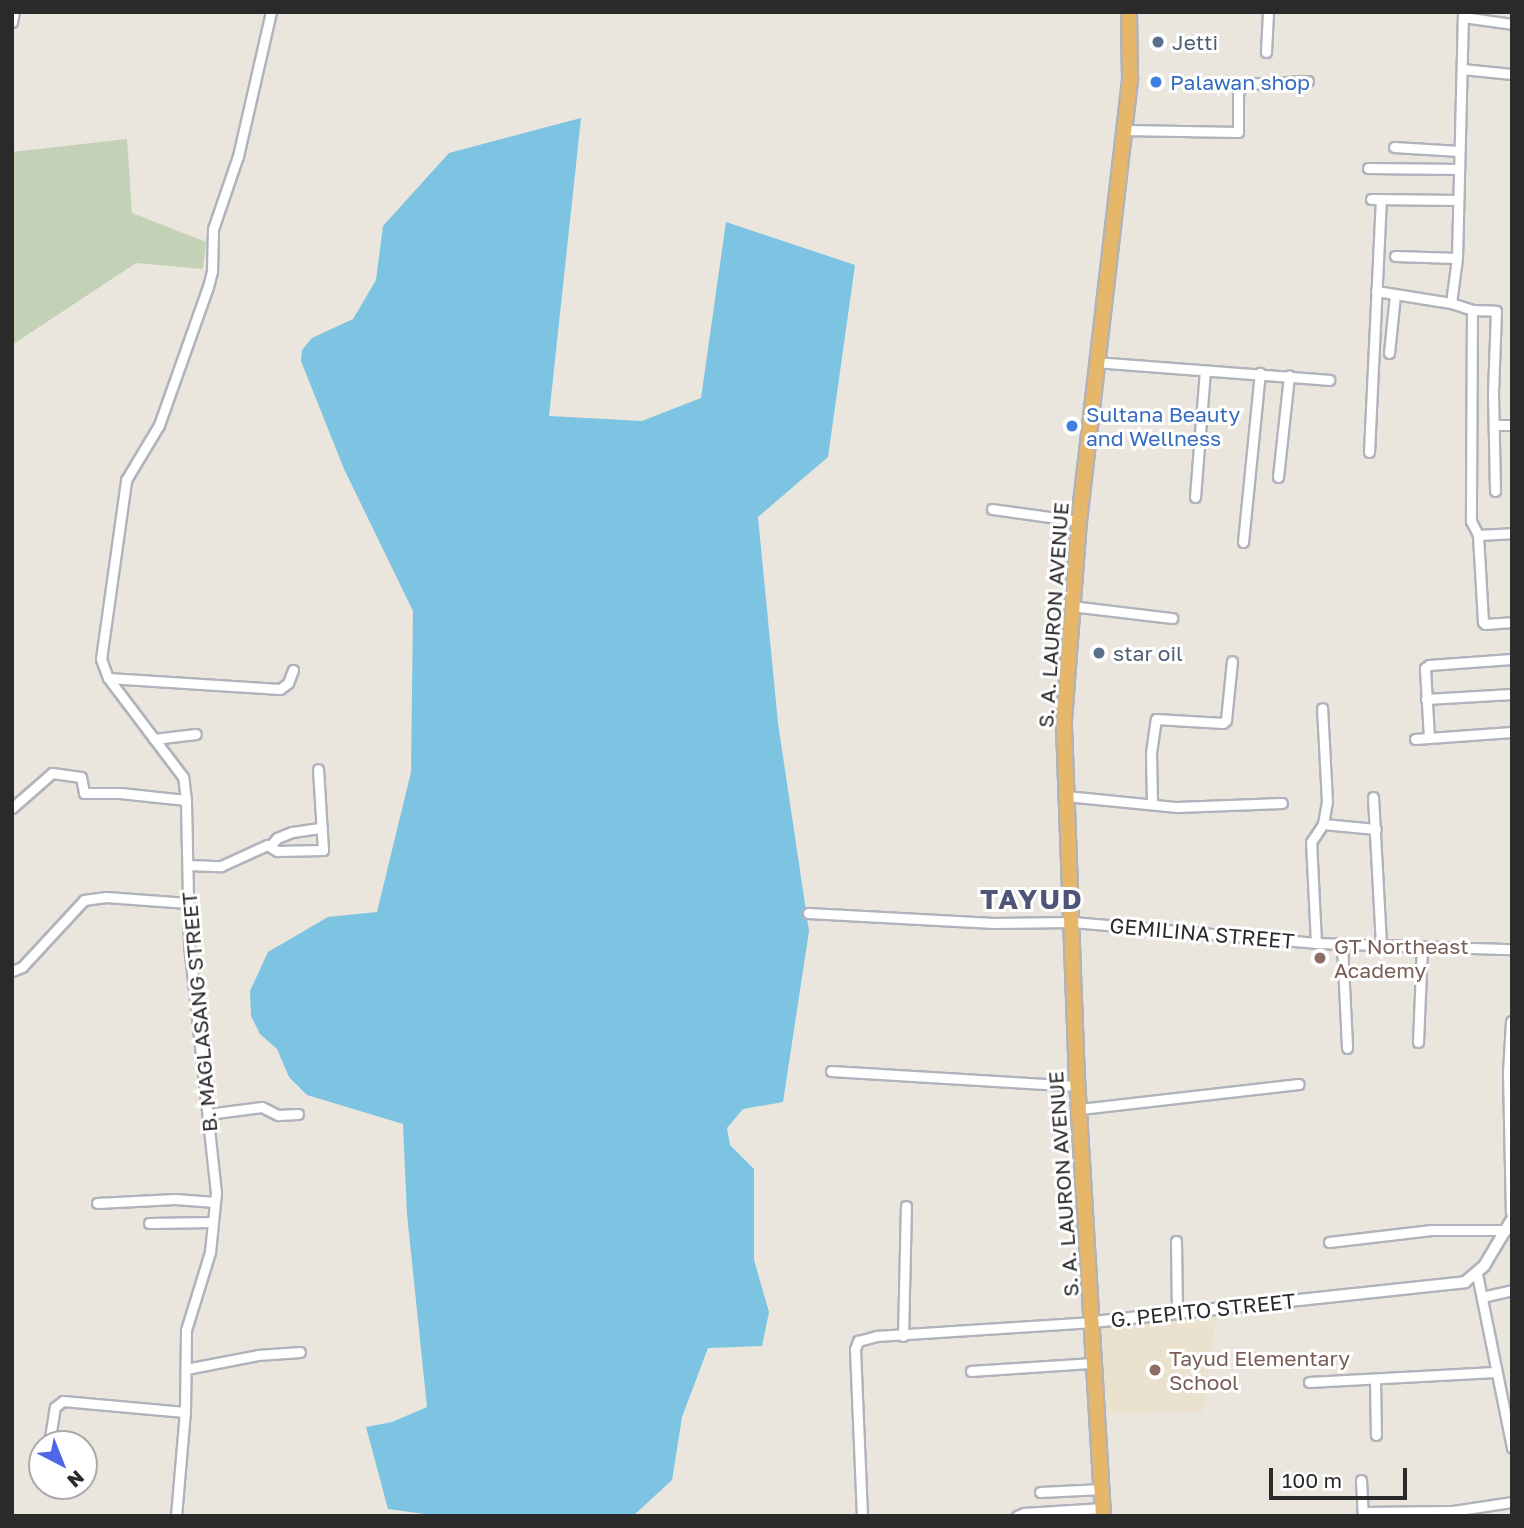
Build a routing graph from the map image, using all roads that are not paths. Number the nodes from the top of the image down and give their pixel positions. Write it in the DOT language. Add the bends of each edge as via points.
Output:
graph roads {
  1 [pos="14,12"];
  2 [pos="271,12"];
  3 [pos="1129,12"];
  4 [pos="1268,12"];
  5 [pos="1463,15"];
  6 [pos="12,22"];
  7 [pos="1512,24"];
  8 [pos="1266,52"];
  9 [pos="1462,69"];
  10 [pos="1512,74"];
  11 [pos="1308,81"];
  12 [pos="1124,130"];
  13 [pos="1394,147"];
  14 [pos="1459,151"];
  15 [pos="1368,168"];
  16 [pos="1459,169"];
  17 [pos="1371,199"];
  18 [pos="1381,199"];
  19 [pos="1458,200"];
  20 [pos="1395,256"];
  21 [pos="1457,258"];
  22 [pos="1376,291"];
  23 [pos="1395,295"];
  24 [pos="1451,303"];
  25 [pos="1472,310"];
  26 [pos="1389,353"];
  27 [pos="1096,362"];
  28 [pos="1205,370"];
  29 [pos="1260,373"];
  30 [pos="1289,376"];
  31 [pos="1329,380"];
  32 [pos="1494,425"];
  33 [pos="1512,425"];
  34 [pos="1369,452"];
  35 [pos="1278,477"];
  36 [pos="1495,491"];
  37 [pos="1195,498"];
  38 [pos="992,509"];
  39 [pos="1079,521"];
  40 [pos="1512,533"];
  41 [pos="1478,535"];
  42 [pos="1243,542"];
  43 [pos="1071,606"];
  44 [pos="1172,618"];
  45 [pos="1512,622"];
  46 [pos="1512,659"];
  47 [pos="1232,661"];
  48 [pos="293,670"];
  49 [pos="108,678"];
  50 [pos="1512,694"];
  51 [pos="1426,699"];
  52 [pos="1322,708"];
  53 [pos="1512,732"];
  54 [pos="195,734"];
  55 [pos="1429,738"];
  56 [pos="154,739"];
  57 [pos="1415,739"];
  58 [pos="318,769"];
  59 [pos="1066,796"];
  60 [pos="1373,797"];
  61 [pos="186,800"];
  62 [pos="1152,802"];
  63 [pos="1282,803"];
  64 [pos="12,808"];
  65 [pos="1323,824"];
  66 [pos="322,828"];
  67 [pos="1376,829"];
  68 [pos="271,845"];
  69 [pos="188,864"];
  70 [pos="188,903"];
  71 [pos="808,913"];
  72 [pos="1072,922"];
  73 [pos="1316,943"];
  74 [pos="1342,944"];
  75 [pos="1381,945"];
  76 [pos="1422,946"];
  77 [pos="1512,949"];
  78 [pos="12,971"];
  79 [pos="1512,1022"];
  80 [pos="1418,1042"];
  81 [pos="1347,1048"];
  82 [pos="831,1071"];
  83 [pos="1298,1084"];
  84 [pos="1078,1086"];
  85 [pos="1080,1109"];
  86 [pos="208,1114"];
  87 [pos="298,1114"];
  88 [pos="215,1202"];
  89 [pos="97,1203"];
  90 [pos="906,1206"];
  91 [pos="1512,1213"];
  92 [pos="1512,1219"];
  93 [pos="213,1222"];
  94 [pos="149,1223"];
  95 [pos="1506,1230"];
  96 [pos="1175,1241"];
  97 [pos="1329,1242"];
  98 [pos="1477,1274"];
  99 [pos="1512,1290"];
  100 [pos="1482,1297"];
  101 [pos="1177,1312"];
  102 [pos="1093,1322"];
  103 [pos="902,1336"];
  104 [pos="299,1352"];
  105 [pos="1093,1363"];
  106 [pos="186,1369"];
  107 [pos="971,1371"];
  108 [pos="1495,1372"];
  109 [pos="1375,1380"];
  110 [pos="1309,1382"];
  111 [pos="185,1412"];
  112 [pos="51,1430"];
  113 [pos="1510,1433"];
  114 [pos="1376,1435"];
  115 [pos="1512,1447"];
  116 [pos="1361,1480"];
  117 [pos="1102,1489"];
  118 [pos="1040,1492"];
  119 [pos="1512,1502"];
  120 [pos="1103,1512"];
  121 [pos="1413,1513"];
  122 [pos="1363,1514"];
  123 [pos="176,1516"];
  124 [pos="862,1516"];
  125 [pos="1017,1516"];
  1 -- 6 [label="street"];
  2 -- 49 [label="street, B. MAGLASANG STREET" via="238,156 213,229 208,287 159,425 124,487 103,630 101,659"];
  3 -- 12 [label="highway, S. A. LAURON AVENUE" via="1130,78"];
  4 -- 8 [label="street"];
  5 -- 7 [label="street"];
  5 -- 9 [label="street"];
  9 -- 10 [label="street"];
  9 -- 14 [label="street"];
  11 -- 12 [label="street" via="1242,83 1238,132"];
  12 -- 27 [label="highway, S. A. LAURON AVENUE"];
  13 -- 14 [label="street"];
  14 -- 16 [label="street"];
  15 -- 16 [label="street"];
  16 -- 19 [label="street"];
  17 -- 18 [label="street"];
  18 -- 19 [label="street"];
  18 -- 22 [label="street"];
  19 -- 21 [label="street"];
  20 -- 21 [label="street"];
  21 -- 24 [label="street"];
  22 -- 23 [label="street"];
  22 -- 34 [label="street"];
  23 -- 24 [label="street"];
  23 -- 26 [label="street"];
  24 -- 25 [label="street"];
  25 -- 32 [label="street" via="1496,311"];
  25 -- 41 [label="street" via="1471,521"];
  27 -- 28 [label="street"];
  27 -- 39 [label="highway, S. A. LAURON AVENUE"];
  28 -- 29 [label="street"];
  28 -- 37 [label="street"];
  29 -- 30 [label="street"];
  29 -- 42 [label="street"];
  30 -- 31 [label="street"];
  30 -- 35 [label="street"];
  32 -- 33 [label="street"];
  32 -- 36 [label="street"];
  38 -- 39 [label="street"];
  39 -- 43 [label="highway, S. A. LAURON AVENUE"];
  40 -- 41 [label="street"];
  41 -- 45 [label="street" via="1483,623"];
  43 -- 44 [label="street"];
  43 -- 59 [label="highway, S. A. LAURON AVENUE" via="1064,720"];
  46 -- 51 [label="street" via="1429,665 1424,671"];
  47 -- 62 [label="street" via="1223,723 1157,719"];
  48 -- 49 [label="street" via="280,689"];
  49 -- 56 [label="street, B. MAGLASANG STREET"];
  50 -- 51 [label="street"];
  51 -- 55 [label="street"];
  52 -- 65 [label="street" via="1327,802"];
  53 -- 55 [label="street"];
  54 -- 56 [label="street"];
  55 -- 57 [label="street"];
  56 -- 61 [label="street, B. MAGLASANG STREET" via="183,777"];
  58 -- 66 [label="street"];
  59 -- 62 [label="street"];
  59 -- 72 [label="highway, S. A. LAURON AVENUE"];
  60 -- 67 [label="street"];
  61 -- 64 [label="street" via="84,793 81,776 52,773"];
  61 -- 69 [label="street, B. MAGLASANG STREET"];
  62 -- 63 [label="street" via="1177,807"];
  65 -- 67 [label="street"];
  65 -- 73 [label="street" via="1311,842"];
  66 -- 68 [label="street" via="292,832"];
  66 -- 68 [label="street" via="323,850 277,851"];
  67 -- 75 [label="street"];
  68 -- 69 [label="street" via="221,866"];
  69 -- 70 [label="street, B. MAGLASANG STREET"];
  70 -- 78 [label="street" via="106,897 84,900 22,967"];
  70 -- 86 [label="street, B. MAGLASANG STREET"];
  71 -- 72 [label="street, GEMILINA STREET" via="994,923"];
  72 -- 73 [label="street, GEMILINA STREET"];
  72 -- 84 [label="highway, S. A. LAURON AVENUE"];
  73 -- 74 [label="street, GEMILINA STREET"];
  74 -- 75 [label="street, GEMILINA STREET"];
  74 -- 81 [label="street"];
  75 -- 76 [label="street, GEMILINA STREET"];
  76 -- 77 [label="street, GEMILINA STREET"];
  76 -- 80 [label="street"];
  79 -- 91 [label="street"];
  82 -- 84 [label="street"];
  83 -- 85 [label="street"];
  84 -- 85 [label="highway, S. A. LAURON AVENUE"];
  85 -- 102 [label="highway, S. A. LAURON AVENUE"];
  86 -- 87 [label="street" via="262,1107 278,1115"];
  86 -- 88 [label="street, B. MAGLASANG STREET"];
  88 -- 89 [label="street"];
  88 -- 93 [label="street, B. MAGLASANG STREET"];
  90 -- 103 [label="street"];
  92 -- 95 [label="street"];
  93 -- 94 [label="street"];
  93 -- 106 [label="street, B. MAGLASANG STREET" via="210,1251 186,1330"];
  95 -- 97 [label="street" via="1431,1230"];
  95 -- 98 [label="street"];
  96 -- 101 [label="street"];
  98 -- 100 [label="street"];
  98 -- 101 [label="street, G. PEPITO STREET" via="1448,1286"];
  99 -- 100 [label="street"];
  100 -- 108 [label="street"];
  101 -- 102 [label="street, G. PEPITO STREET"];
  102 -- 103 [label="street, G. PEPITO STREET"];
  102 -- 105 [label="highway, S. A. LAURON AVENUE"];
  103 -- 124 [label="street, G. PEPITO STREET" via="862,1339 855,1349"];
  104 -- 106 [label="street"];
  105 -- 107 [label="street"];
  105 -- 117 [label="highway, S. A. LAURON AVENUE"];
  106 -- 111 [label="street, B. MAGLASANG STREET"];
  108 -- 109 [label="street"];
  108 -- 113 [label="street"];
  109 -- 110 [label="street"];
  109 -- 114 [label="street"];
  111 -- 112 [label="street" via="62,1401 55,1407"];
  111 -- 123 [label="street, B. MAGLASANG STREET"];
  113 -- 115 [label="street"];
  116 -- 122 [label="street"];
  117 -- 118 [label="street"];
  117 -- 120 [label="highway, S. A. LAURON AVENUE"];
  119 -- 121 [label="street"];
  120 -- 125 [label="street"];
  121 -- 122 [label="street"];
}
